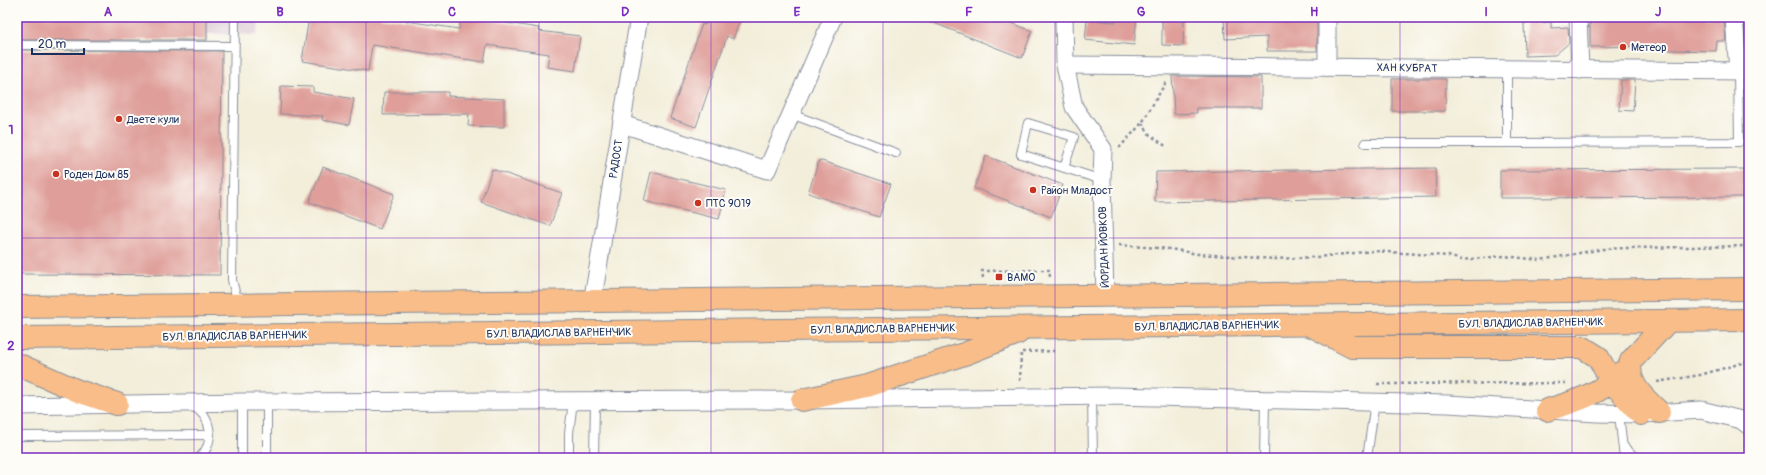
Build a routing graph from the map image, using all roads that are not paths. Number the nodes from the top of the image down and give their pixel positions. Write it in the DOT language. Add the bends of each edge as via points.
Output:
graph roads {
  1 [pos="235,17"];
  2 [pos="639,17"];
  3 [pos="833,17"];
  4 [pos="1064,17"];
  5 [pos="1327,17"];
  6 [pos="1578,17"];
  7 [pos="1734,17"];
  8 [pos="17,45"];
  9 [pos="234,46"];
  10 [pos="1065,64"];
  11 [pos="1327,67"];
  12 [pos="1507,69"];
  13 [pos="1580,70"];
  14 [pos="1743,71"];
  15 [pos="792,114"];
  16 [pos="622,124"];
  17 [pos="1365,143"];
  18 [pos="1507,143"];
  19 [pos="896,153"];
  20 [pos="1064,168"];
  21 [pos="1102,180"];
  22 [pos="1749,289"];
  23 [pos="1105,296"];
  24 [pos="241,297"];
  25 [pos="592,301"];
  26 [pos="17,307"];
  27 [pos="1749,320"];
  28 [pos="1668,321"];
  29 [pos="1309,325"];
  30 [pos="1032,328"];
  31 [pos="17,338"];
  32 [pos="1631,361"];
  33 [pos="17,364"];
  34 [pos="1612,382"];
  35 [pos="1092,397"];
  36 [pos="802,400"];
  37 [pos="1265,400"];
  38 [pos="574,401"];
  39 [pos="595,401"];
  40 [pos="242,402"];
  41 [pos="267,402"];
  42 [pos="1375,402"];
  43 [pos="184,403"];
  44 [pos="117,404"];
  45 [pos="17,406"];
  46 [pos="1547,410"];
  47 [pos="1650,413"];
  48 [pos="1619,414"];
  49 [pos="1749,426"];
  50 [pos="210,435"];
  51 [pos="17,436"];
  52 [pos="1623,446"];
  53 [pos="199,458"];
  54 [pos="242,458"];
  55 [pos="267,458"];
  56 [pos="569,458"];
  57 [pos="594,458"];
  58 [pos="1093,458"];
  59 [pos="1264,458"];
  60 [pos="1367,458"];
  61 [pos="1624,458"];
  62 [pos="1636,458"];
  1 -- 9 [label="lane"];
  2 -- 16 [label="street, РАДОСТ"];
  3 -- 15 [label="street"];
  4 -- 10 [label="street, ЙОРДАН ЙОВКОВ"];
  5 -- 11 [label="street"];
  6 -- 13 [label="street"];
  7 -- 14 [label="street"];
  8 -- 9 [label="lane"];
  9 -- 24 [label="lane" via="233,286 236,296"];
  10 -- 11 [label="street, ХАН КУБРАТ"];
  10 -- 21 [label="street, ЙОРДАН ЙОВКОВ" via="1074,107 1103,149"];
  11 -- 12 [label="street, ХАН КУБРАТ"];
  12 -- 13 [label="street, ХАН КУБРАТ"];
  12 -- 18 [label="lane"];
  13 -- 14 [label="street, ХАН КУБРАТ"];
  14 -- 18 [label="lane" via="1739,142"];
  15 -- 16 [label="street" via="767,170"];
  15 -- 19 [label="lane"];
  16 -- 25 [label="street, РАДОСТ"];
  17 -- 18 [label="lane"];
  20 -- 20 [label="lane" via="1020,154 1028,123 1074,137"];
  20 -- 21 [label="lane"];
  21 -- 23 [label="street, ЙОРДАН ЙОВКОВ"];
  22 -- 23 [label="main road"];
  23 -- 25 [label="main road"];
  25 -- 26 [label="main road"];
  27 -- 28 [label="main road, БУЛ. ВЛАДИСЛАВ ВАРНЕНЧИК"];
  28 -- 29 [label="main road, БУЛ. ВЛАДИСЛАВ ВАРНЕНЧИК"];
  28 -- 32 [label="main road"];
  29 -- 30 [label="main road, БУЛ. ВЛАДИСЛАВ ВАРНЕНЧИК"];
  29 -- 34 [label="main road" via="1352,347 1582,348 1598,357"];
  30 -- 31 [label="main road, БУЛ. ВЛАДИСЛАВ ВАРНЕНЧИК"];
  30 -- 36 [label="main road" via="967,353 867,386"];
  32 -- 34 [label="main road"];
  32 -- 47 [label="main road" via="1629,375"];
  33 -- 44 [label="main road" via="78,391"];
  34 -- 46 [label="main road" via="1583,398"];
  34 -- 47 [label="main road"];
  35 -- 36 [label="street"];
  35 -- 37 [label="street"];
  35 -- 58 [label="lane"];
  36 -- 39 [label="street"];
  37 -- 42 [label="street"];
  37 -- 59 [label="lane"];
  38 -- 39 [label="street"];
  38 -- 41 [label="street"];
  38 -- 56 [label="lane" via="569,433"];
  39 -- 57 [label="lane"];
  40 -- 41 [label="street"];
  40 -- 43 [label="street"];
  40 -- 54 [label="lane"];
  41 -- 55 [label="lane"];
  42 -- 46 [label="street"];
  42 -- 60 [label="lane"];
  43 -- 44 [label="street"];
  43 -- 50 [label="lane" via="194,406 202,413"];
  44 -- 45 [label="street"];
  46 -- 48 [label="street"];
  47 -- 48 [label="street"];
  47 -- 49 [label="street" via="1701,410 1741,420"];
  48 -- 52 [label="lane"];
  50 -- 51 [label="lane"];
  50 -- 53 [label="lane" via="205,451"];
  52 -- 61 [label="lane"];
  52 -- 62 [label="lane"];
}
